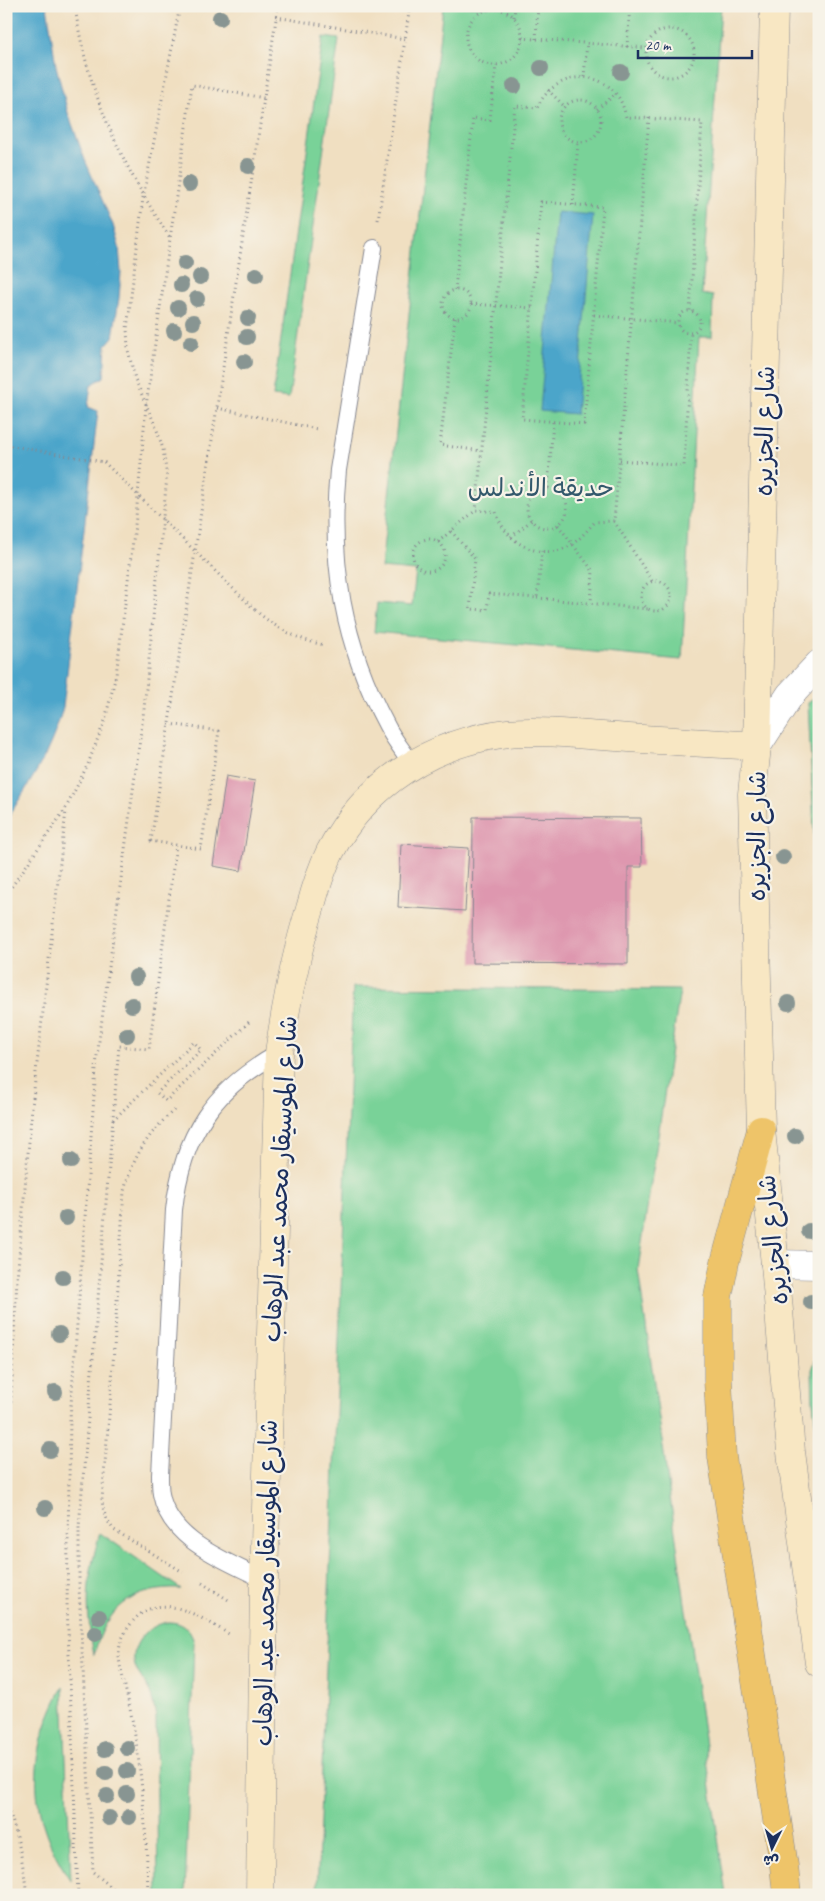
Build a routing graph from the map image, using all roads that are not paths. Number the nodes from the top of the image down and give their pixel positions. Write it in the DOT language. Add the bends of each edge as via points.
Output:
graph roads {
  1 [pos="774,6"];
  2 [pos="374,248"];
  3 [pos="819,664"];
  4 [pos="757,746"];
  5 [pos="412,764"];
  6 [pos="280,1053"];
  7 [pos="760,1130"];
  8 [pos="775,1264"];
  9 [pos="819,1264"];
  10 [pos="264,1580"];
  11 [pos="819,1663"];
  12 [pos="260,1895"];
  13 [pos="787,1895"];
  1 -- 4 [label="street, شارع الجزيره"];
  2 -- 5 [label="lane" via="338,470 335,542 344,614 353,649 388,728"];
  3 -- 4 [label="street" via="790,695"];
  4 -- 5 [label="street, شارع الموسيقار محمد عبد الوهاب" via="510,733 476,738 443,748"];
  4 -- 7 [label="street, شارع الجزيره" via="752,794"];
  5 -- 6 [label="street, شارع الموسيقار محمد عبد الوهاب" via="384,784 363,805 344,828 330,853 301,938 290,984"];
  6 -- 10 [label="street, شارع الموسيقار محمد عبد الوهاب"];
  6 -- 10 [label="lane" via="259,1064 222,1095 206,1114 183,1160 174,1210 160,1474 166,1511 176,1527 196,1544"];
  7 -- 8 [label="street, شارع الجزيره"];
  7 -- 13 [label="highway" via="718,1297 718,1380 722,1457"];
  8 -- 9 [label="street"];
  8 -- 11 [label="street, شارع الجزيره" via="791,1452"];
  10 -- 12 [label="street, شارع الموسيقار محمد عبد الوهاب"];
}
